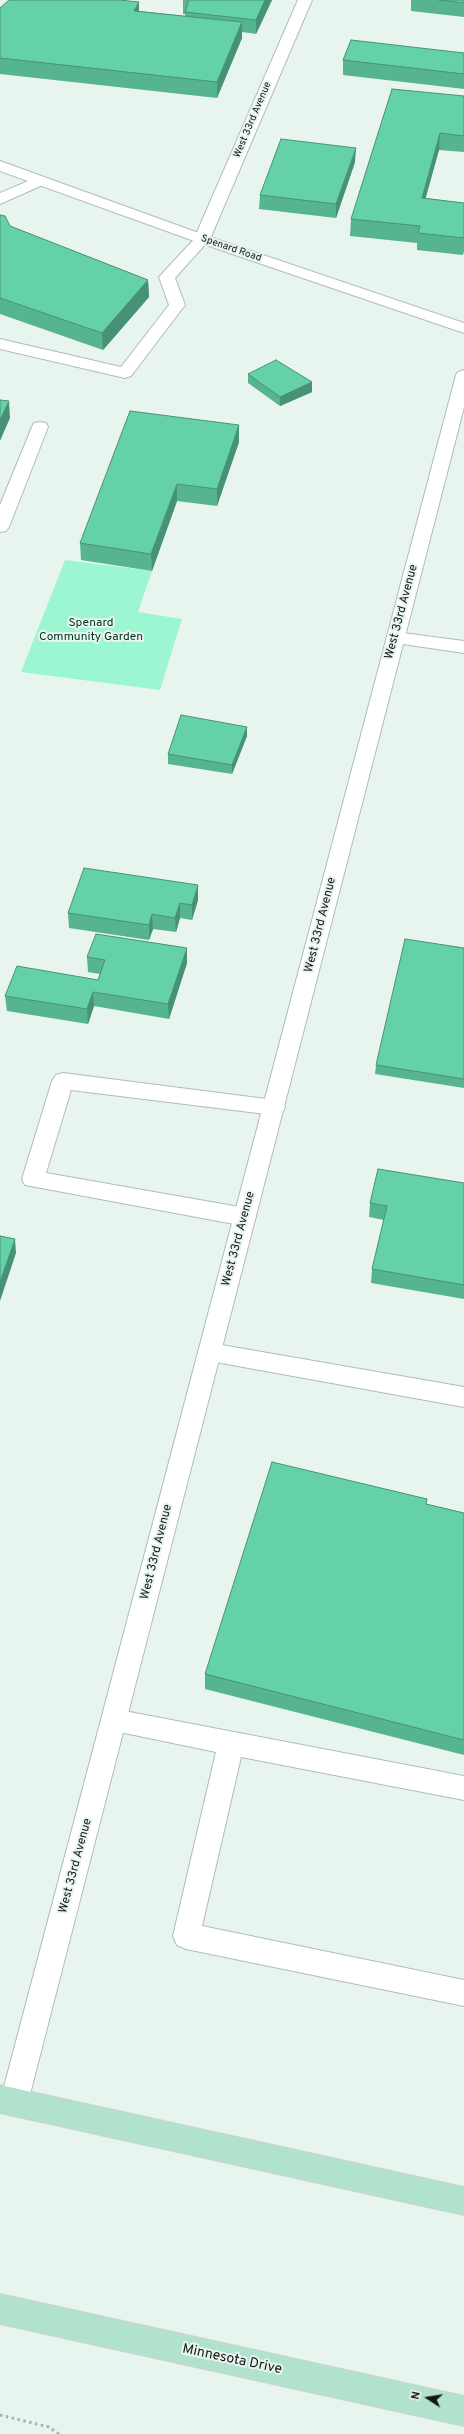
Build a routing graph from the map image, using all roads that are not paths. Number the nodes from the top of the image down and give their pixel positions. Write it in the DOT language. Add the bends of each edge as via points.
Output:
graph roads {
  1 [pos="304,0"];
  2 [pos="0,166"];
  3 [pos="40,181"];
  4 [pos="0,199"];
  5 [pos="202,240"];
  6 [pos="464,328"];
  7 [pos="0,344"];
  8 [pos="464,375"];
  9 [pos="40,427"];
  10 [pos="0,527"];
  11 [pos="395,638"];
  12 [pos="464,647"];
  13 [pos="274,1107"];
  14 [pos="244,1217"];
  15 [pos="210,1352"];
  16 [pos="464,1397"];
  17 [pos="114,1721"];
  18 [pos="231,1744"];
  19 [pos="464,1788"];
  20 [pos="464,1993"];
  21 [pos="7,2100"];
  22 [pos="464,2201"];
  23 [pos="0,2309"];
  24 [pos="464,2411"];
  1 -- 5 [label="street, West 33rd Avenue"];
  2 -- 3 [label="street, Spenard Road"];
  3 -- 4 [label="street"];
  3 -- 5 [label="street, Spenard Road"];
  5 -- 6 [label="street, Spenard Road"];
  5 -- 7 [label="street" via="167,277 177,305 125,373"];
  8 -- 11 [label="street, West 33rd Avenue"];
  9 -- 10 [label="street"];
  11 -- 12 [label="street"];
  11 -- 13 [label="street, West 33rd Avenue"];
  13 -- 14 [label="street, West 33rd Avenue"];
  13 -- 14 [label="street" via="63,1081 33,1179"];
  14 -- 15 [label="street, West 33rd Avenue"];
  15 -- 16 [label="street"];
  15 -- 17 [label="street, West 33rd Avenue"];
  17 -- 18 [label="street"];
  17 -- 21 [label="street, West 33rd Avenue"];
  18 -- 19 [label="street"];
  18 -- 20 [label="street" via="186,1936"];
  21 -- 22 [label="main road"];
  23 -- 24 [label="main road, Minnesota Drive"];
}
